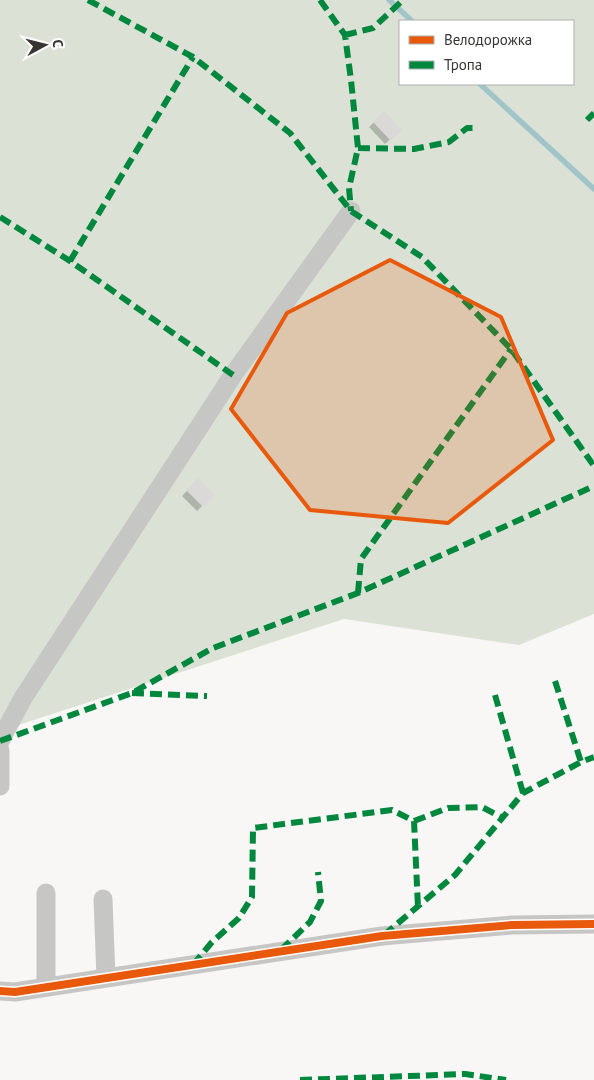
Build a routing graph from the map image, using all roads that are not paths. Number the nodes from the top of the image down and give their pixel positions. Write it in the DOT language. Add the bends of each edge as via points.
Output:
graph roads {
  1 [pos="351,211"];
  2 [pos="0,741"];
  3 [pos="0,750"];
  4 [pos="0,786"];
  5 [pos="46,893"];
  6 [pos="103,899"];
  7 [pos="594,924"];
  8 [pos="106,978"];
  9 [pos="46,987"];
  10 [pos="0,991"];
  1 -- 2 [label="street" via="228,383 23,698"];
  3 -- 4 [label="street"];
  5 -- 9 [label="street"];
  6 -- 8 [label="street"];
  7 -- 8 [label="street" via="512,925 382,936"];
  8 -- 9 [label="street"];
  9 -- 10 [label="street"];
}
